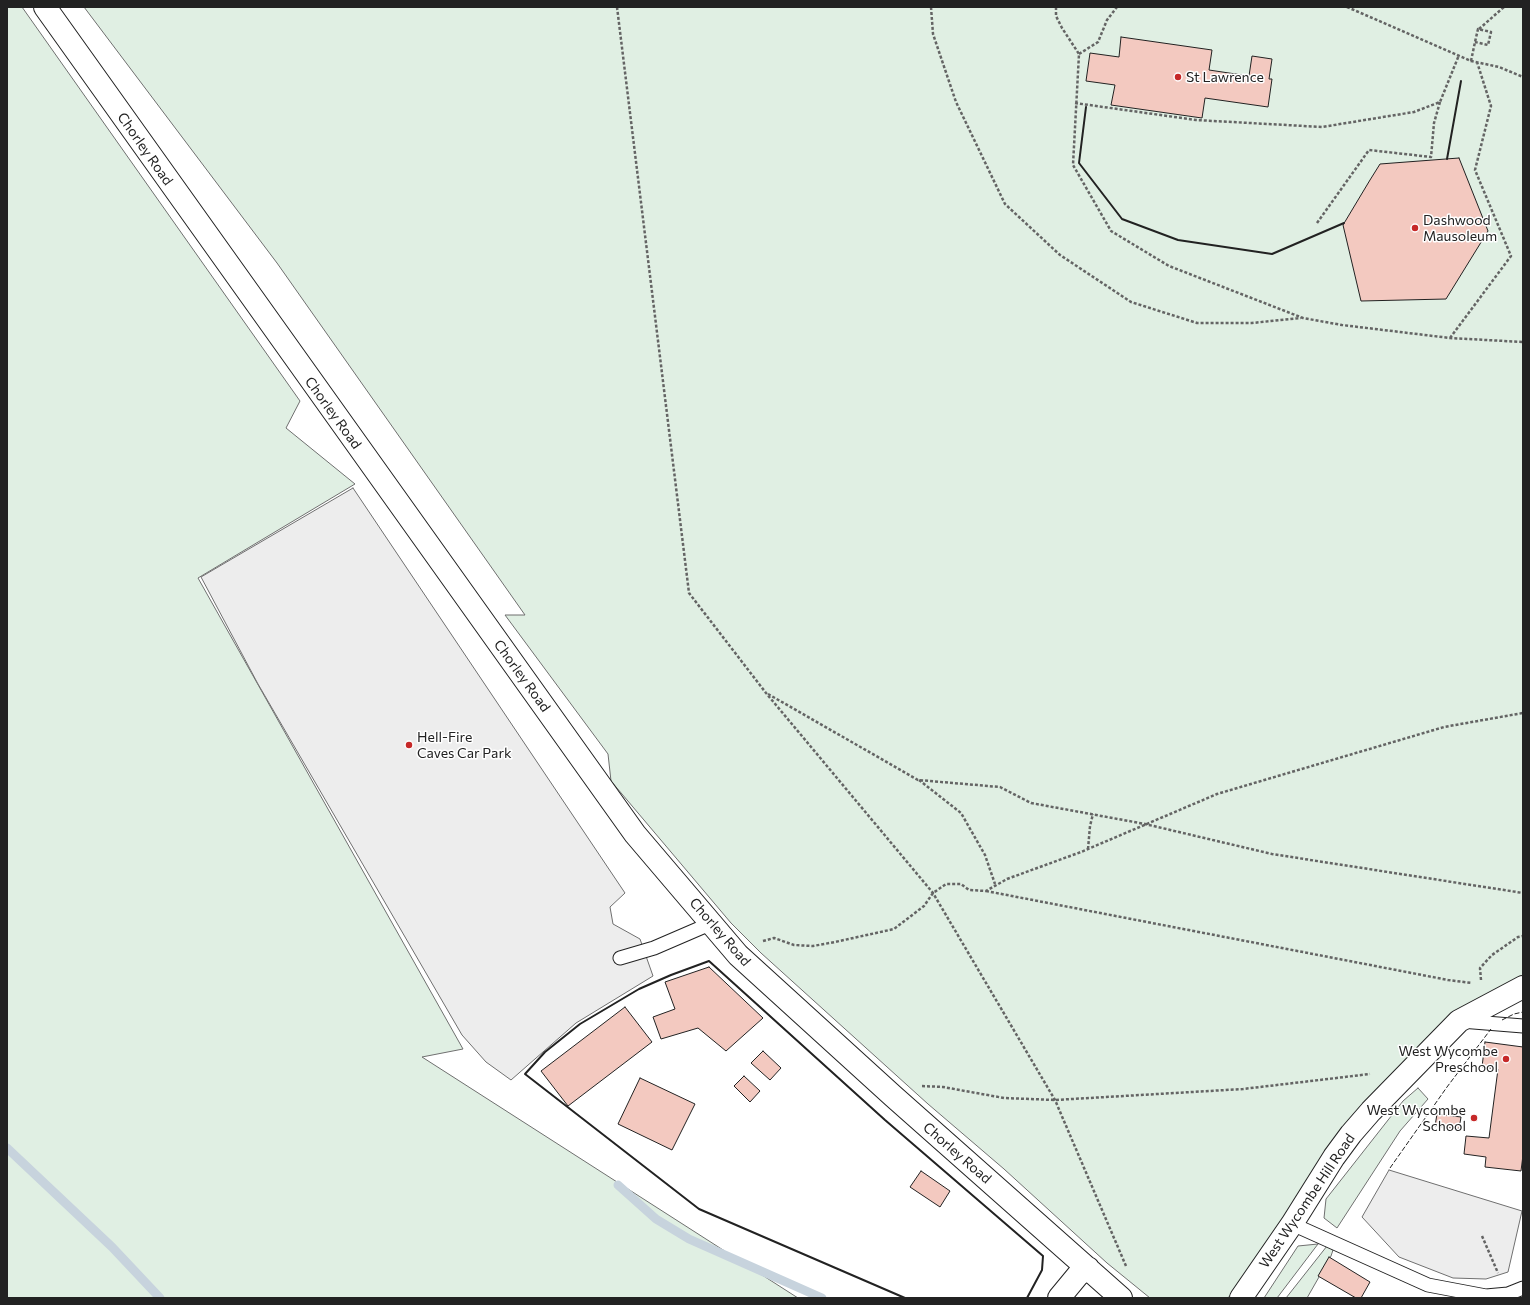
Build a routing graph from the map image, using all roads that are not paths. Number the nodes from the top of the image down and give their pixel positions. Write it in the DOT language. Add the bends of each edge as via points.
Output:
graph roads {
  1 [pos="45,7"];
  2 [pos="712,923"];
  3 [pos="620,958"];
  4 [pos="1523,987"];
  5 [pos="1459,1021"];
  6 [pos="1523,1026"];
  7 [pos="1292,1224"];
  8 [pos="1088,1268"];
  9 [pos="1523,1288"];
  10 [pos="1059,1298"];
  11 [pos="1121,1298"];
  12 [pos="1241,1298"];
  1 -- 2 [label="street, Chorley Road" via="630,827"];
  2 -- 3 [label="lane" via="654,948"];
  2 -- 8 [label="street, Chorley Road" via="738,955"];
  4 -- 5 [label="street, West Wycombe Hill Road"];
  5 -- 6 [label="lane"];
  5 -- 7 [label="street, West Wycombe Hill Road" via="1351,1134"];
  7 -- 9 [label="lane" via="1428,1285 1486,1296 1508,1294"];
  7 -- 12 [label="street, West Wycombe Hill Road"];
  8 -- 10 [label="street" via="1078,1275"];
  8 -- 11 [label="street, Chorley Road"];
}
